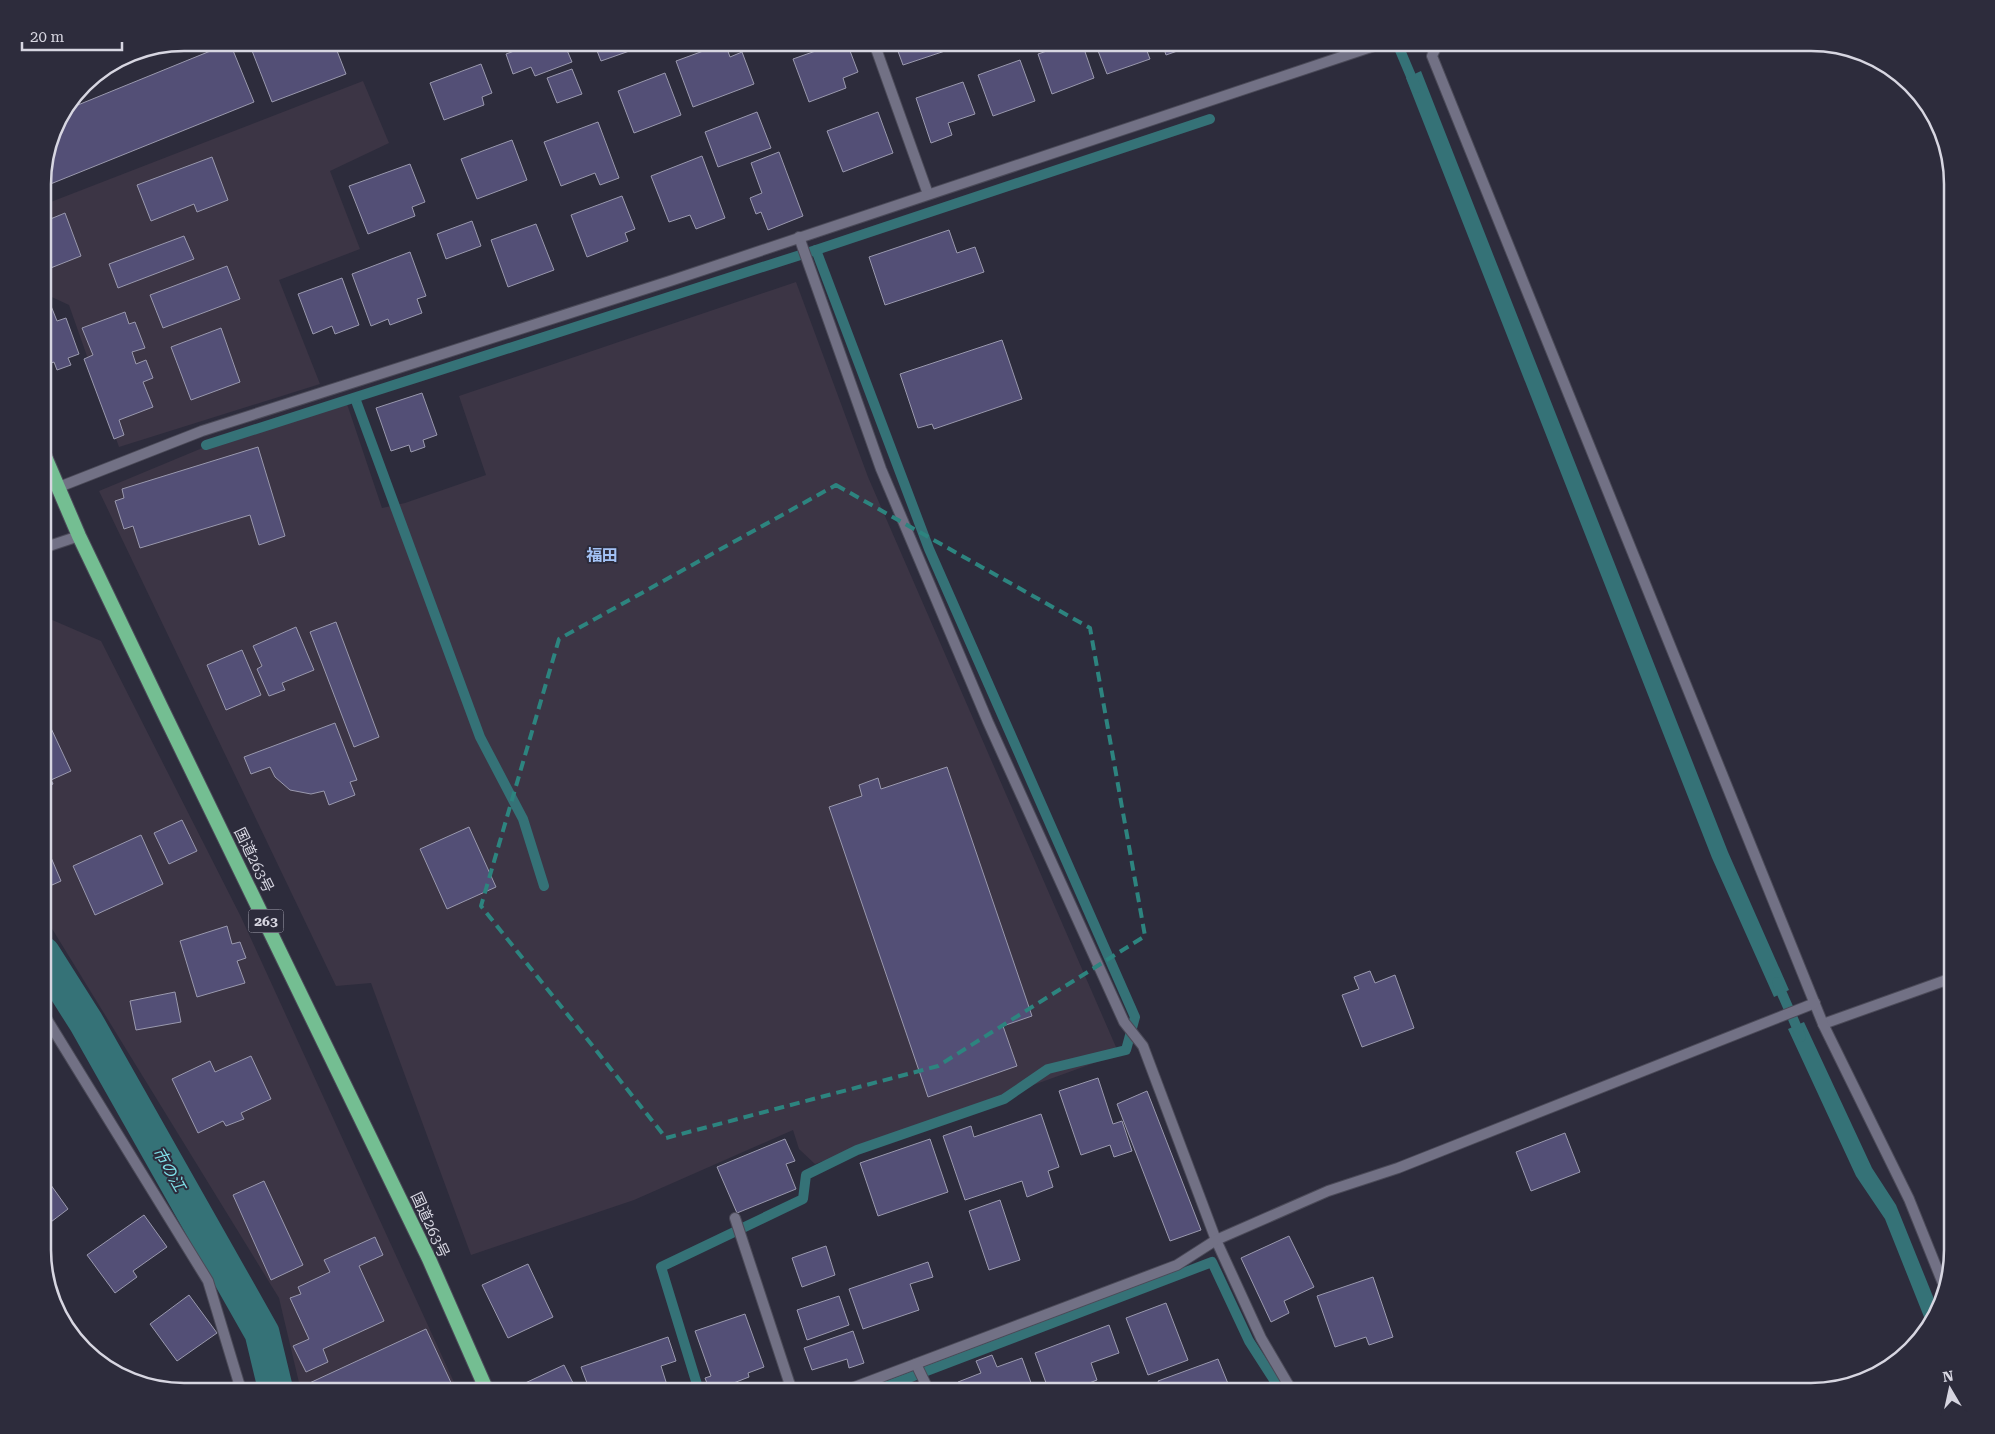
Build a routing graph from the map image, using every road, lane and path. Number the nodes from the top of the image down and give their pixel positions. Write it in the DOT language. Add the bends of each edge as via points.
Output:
graph roads {
  1 [pos="877,51"];
  2 [pos="1355,51"];
  3 [pos="1434,51"];
  4 [pos="928,194"];
  5 [pos="798,237"];
  6 [pos="52,472"];
  7 [pos="59,487"];
  8 [pos="79,536"];
  9 [pos="52,545"];
  10 [pos="1944,981"];
  11 [pos="1815,1002"];
  12 [pos="1823,1024"];
  13 [pos="52,1028"];
  14 [pos="734,1218"];
  15 [pos="1216,1240"];
  16 [pos="1941,1277"];
  17 [pos="916,1364"];
  18 [pos="239,1383"];
  19 [pos="483,1383"];
  20 [pos="789,1383"];
  21 [pos="867,1383"];
  22 [pos="925,1383"];
  23 [pos="1287,1383"];
  1 -- 4 [label="street"];
  2 -- 4 [label="street"];
  3 -- 11 [label="street" via="1432,56"];
  4 -- 5 [label="street"];
  5 -- 7 [label="street" via="202,431"];
  5 -- 15 [label="street" via="881,469 988,722 1124,1022 1143,1046"];
  6 -- 7 [label="highway, 国道263号 / 263"];
  7 -- 8 [label="highway, 国道263号 / 263"];
  8 -- 9 [label="street"];
  8 -- 19 [label="highway, 国道263号 / 263" via="429,1259"];
  10 -- 12 [label="street"];
  11 -- 12 [label="street"];
  11 -- 15 [label="street" via="1398,1168 1328,1190"];
  12 -- 16 [label="street" via="1909,1199"];
  13 -- 18 [label="street" via="208,1281"];
  14 -- 20 [label="street"];
  15 -- 17 [label="street" via="1177,1264"];
  15 -- 23 [label="street" via="1261,1338"];
  17 -- 21 [label="street"];
  17 -- 22 [label="street"];
}
